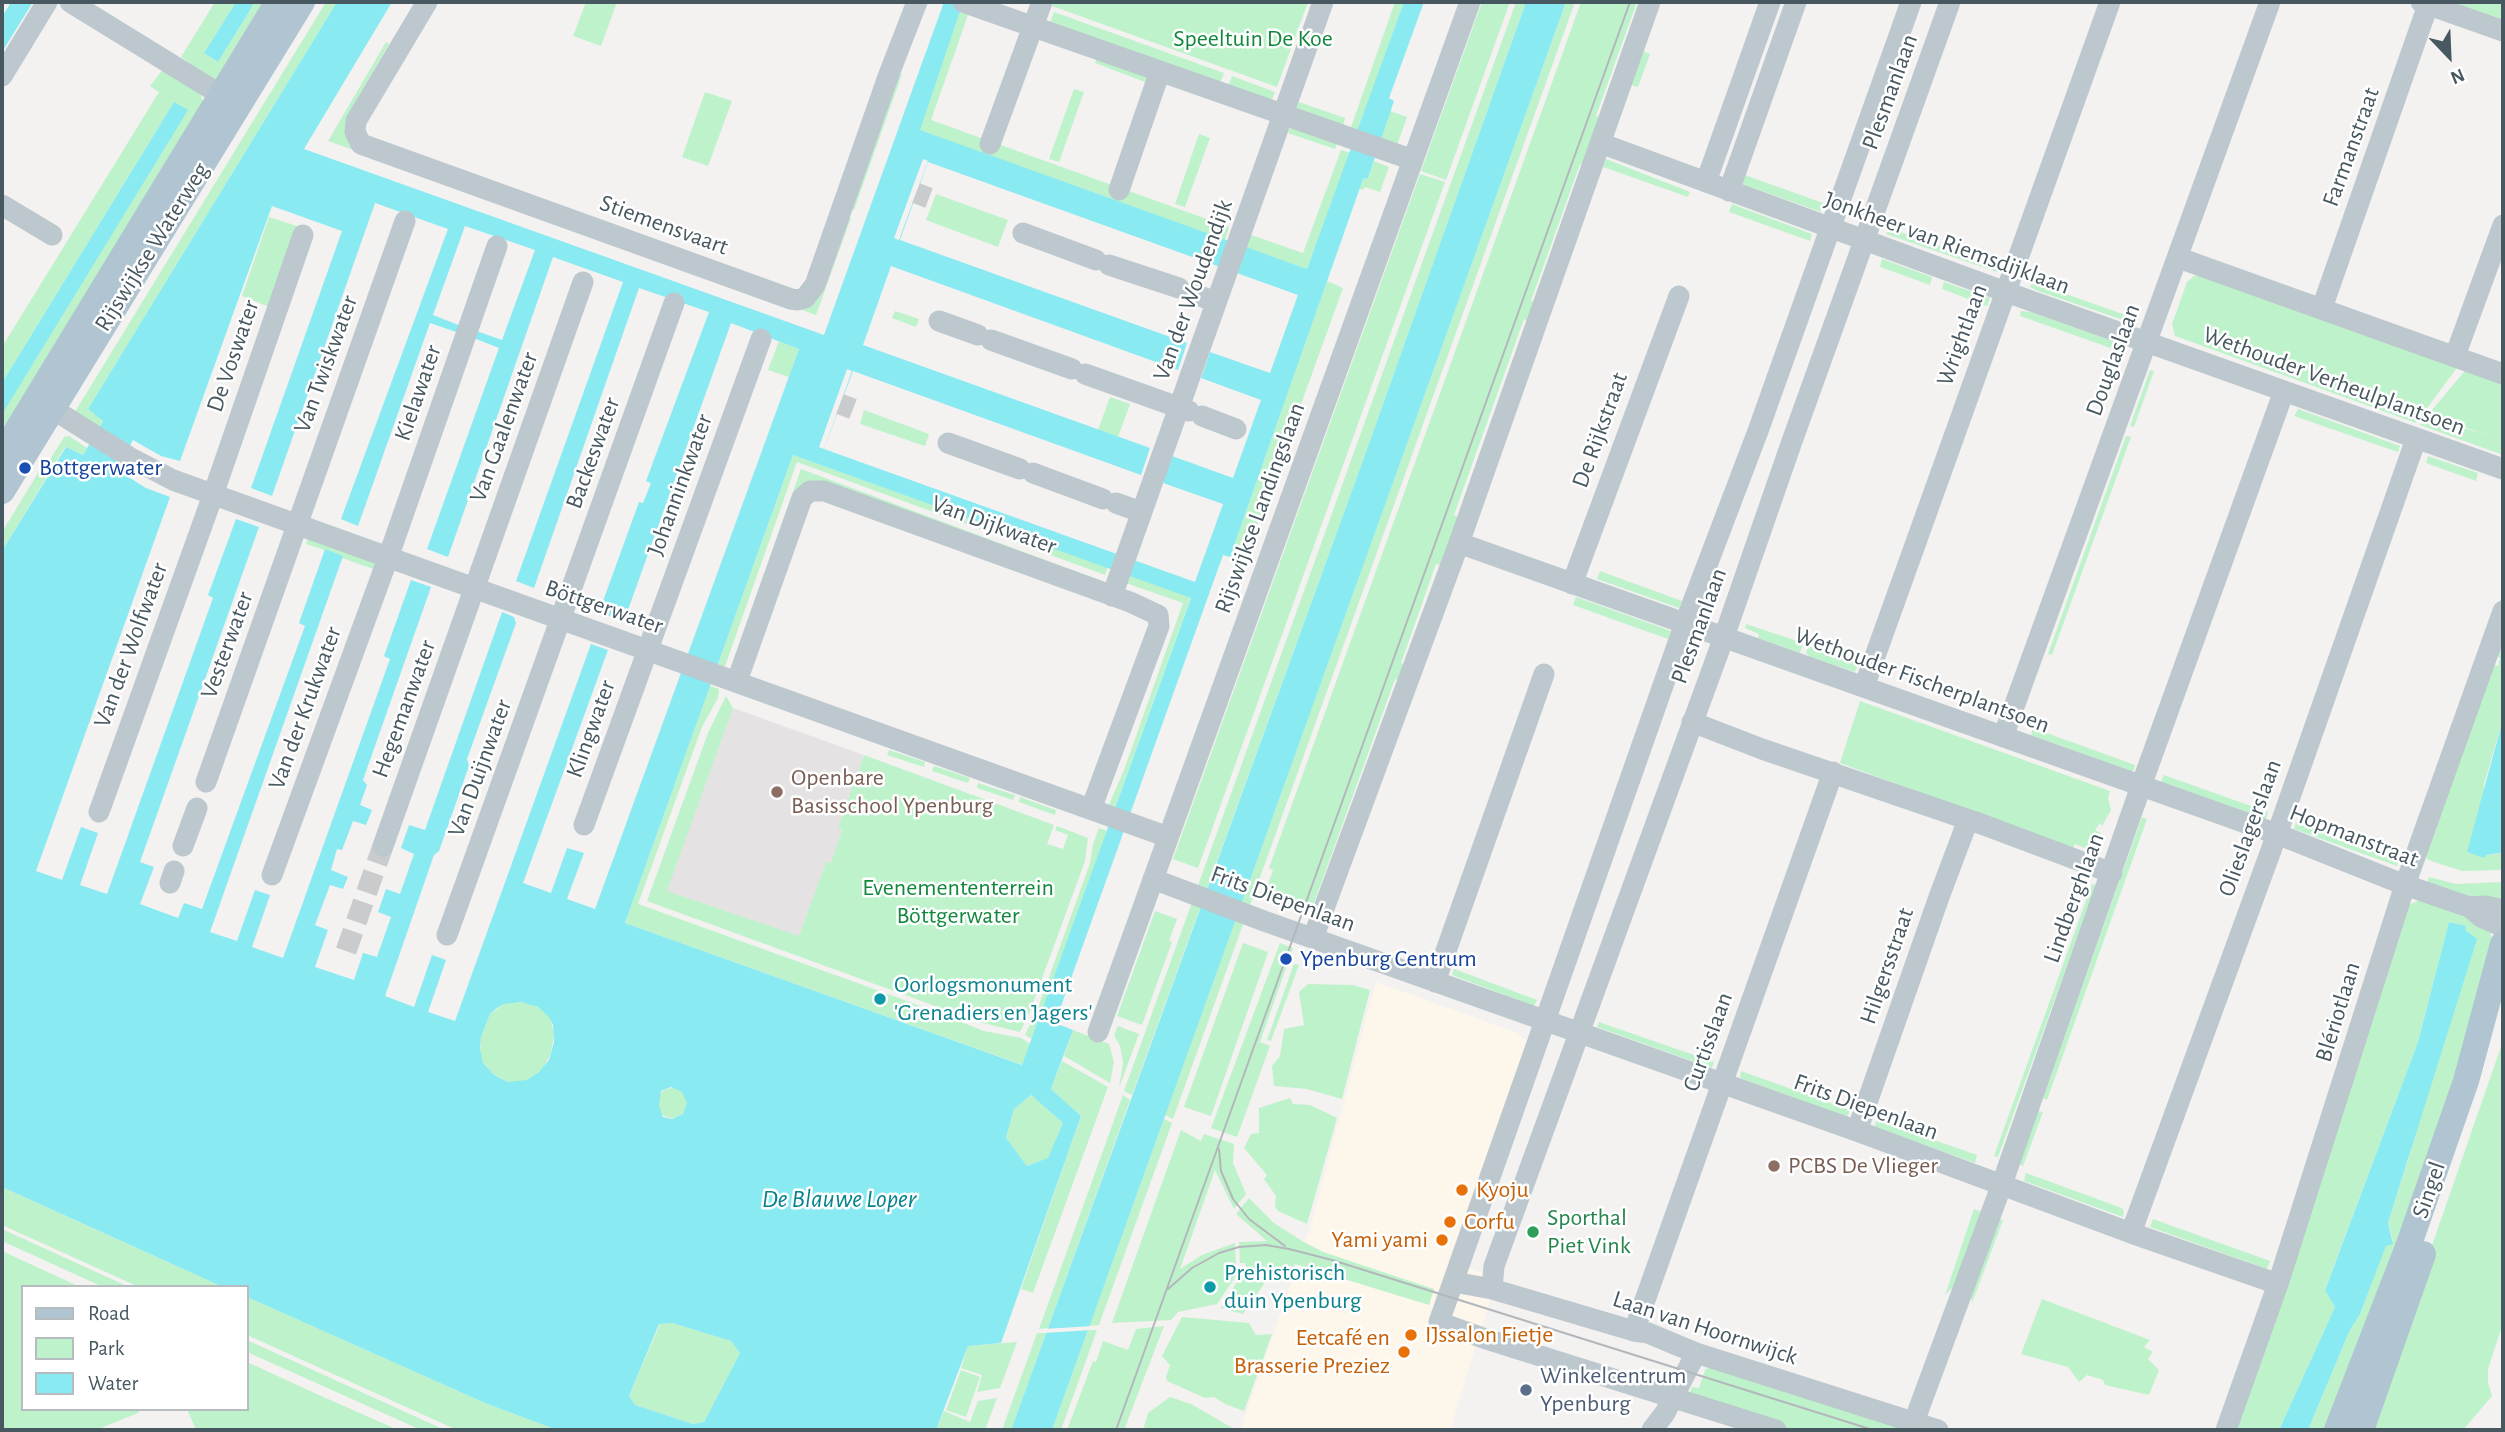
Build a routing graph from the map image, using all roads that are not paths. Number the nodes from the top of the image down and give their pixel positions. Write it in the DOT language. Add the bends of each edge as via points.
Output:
graph roads {
  1 [pos="47,2"];
  2 [pos="70,2"];
  3 [pos="278,2"];
  4 [pos="302,2"];
  5 [pos="427,2"];
  6 [pos="917,2"];
  7 [pos="1042,2"];
  8 [pos="1323,2"];
  9 [pos="1470,2"];
  10 [pos="1650,2"];
  11 [pos="1770,2"];
  12 [pos="1796,2"];
  13 [pos="1911,2"];
  14 [pos="1950,2"];
  15 [pos="2110,2"];
  16 [pos="2270,2"];
  17 [pos="2425,3"];
  18 [pos="969,4"];
  19 [pos="1033,27"];
  20 [pos="2503,31"];
  21 [pos="1160,71"];
  22 [pos="2,76"];
  23 [pos="230,100"];
  24 [pos="1282,114"];
  25 [pos="990,144"];
  26 [pos="1600,144"];
  27 [pos="1404,157"];
  28 [pos="1706,182"];
  29 [pos="1118,190"];
  30 [pos="1729,191"];
  31 [pos="2,205"];
  32 [pos="404,221"];
  33 [pos="2503,225"];
  34 [pos="1830,229"];
  35 [pos="1023,233"];
  36 [pos="52,235"];
  37 [pos="303,235"];
  38 [pos="1864,242"];
  39 [pos="497,246"];
  40 [pos="2179,258"];
  41 [pos="583,282"];
  42 [pos="2006,292"];
  43 [pos="1679,296"];
  44 [pos="1216,302"];
  45 [pos="674,303"];
  46 [pos="2322,308"];
  47 [pos="939,321"];
  48 [pos="761,339"];
  49 [pos="2148,342"];
  50 [pos="2455,356"];
  51 [pos="2503,374"];
  52 [pos="2284,391"];
  53 [pos="44,404"];
  54 [pos="1190,412"];
  55 [pos="1236,429"];
  56 [pos="2416,439"];
  57 [pos="948,443"];
  58 [pos="2,455"];
  59 [pos="2503,469"];
  60 [pos="2,491"];
  61 [pos="213,495"];
  62 [pos="1141,512"];
  63 [pos="297,525"];
  64 [pos="1459,543"];
  65 [pos="388,558"];
  66 [pos="1572,584"];
  67 [pos="474,589"];
  68 [pos="1112,596"];
  69 [pos="2503,611"];
  70 [pos="562,620"];
  71 [pos="1685,624"];
  72 [pos="1724,637"];
  73 [pos="648,650"];
  74 [pos="1544,674"];
  75 [pos="728,678"];
  76 [pos="1864,687"];
  77 [pos="1692,722"];
  78 [pos="2003,737"];
  79 [pos="1833,772"];
  80 [pos="206,782"];
  81 [pos="2141,786"];
  82 [pos="197,808"];
  83 [pos="99,812"];
  84 [pos="1099,812"];
  85 [pos="1968,820"];
  86 [pos="584,825"];
  87 [pos="2277,834"];
  88 [pos="1168,837"];
  89 [pos="183,846"];
  90 [pos="383,846"];
  91 [pos="2112,873"];
  92 [pos="272,875"];
  93 [pos="1153,878"];
  94 [pos="2405,885"];
  95 [pos="2469,906"];
  96 [pos="2503,910"];
  97 [pos="2503,927"];
  98 [pos="447,935"];
  99 [pos="1313,938"];
  100 [pos="2503,944"];
  101 [pos="1435,982"];
  102 [pos="2503,1010"];
  103 [pos="1546,1021"];
  104 [pos="1098,1032"];
  105 [pos="1578,1033"];
  106 [pos="1721,1083"];
  107 [pos="1857,1130"];
  108 [pos="2002,1184"];
  109 [pos="2131,1233"];
  110 [pos="1462,1255"];
  111 [pos="1494,1266"];
  112 [pos="1454,1282"];
  113 [pos="2278,1284"];
  114 [pos="1492,1289"];
  115 [pos="1634,1331"];
  116 [pos="1696,1353"];
  117 [pos="1673,1397"];
  118 [pos="1912,1427"];
  119 [pos="1652,1430"];
  120 [pos="1776,1430"];
  121 [pos="1938,1430"];
  122 [pos="2226,1430"];
  123 [pos="2337,1430"];
  124 [pos="2361,1430"];
  1 -- 22 [label="street"];
  2 -- 23 [label="street"];
  3 -- 23 [label="main road, Rijswijkse Waterweg"];
  4 -- 23 [label="main road, Rijswijkse Waterweg"];
  5 -- 6 [label="street, Stiemensvaart" via="356,121 361,144 798,300 815,285"];
  7 -- 19 [label="street"];
  8 -- 24 [label="street, Van der Woudendijk"];
  9 -- 27 [label="street, Rijswijkse Landingslaan"];
  10 -- 26 [label="street"];
  11 -- 28 [label="street"];
  12 -- 30 [label="street"];
  13 -- 34 [label="street, Plesmanlaan"];
  14 -- 38 [label="street, Plesmanlaan"];
  15 -- 42 [label="street, Wrightlaan"];
  16 -- 40 [label="street, Douglaslaan"];
  17 -- 20 [label="street"];
  17 -- 46 [label="street, Farmanstraat"];
  18 -- 19 [label="street"];
  19 -- 21 [label="street"];
  19 -- 25 [label="street"];
  21 -- 24 [label="street"];
  21 -- 29 [label="street"];
  23 -- 53 [label="main road, Rijswijkse Waterweg"];
  24 -- 27 [label="street"];
  24 -- 44 [label="street, Van der Woudendijk"];
  26 -- 28 [label="street, Jonkheer van Riemsdijklaan"];
  26 -- 64 [label="street"];
  27 -- 88 [label="street, Rijswijkse Landingslaan"];
  28 -- 30 [label="street, Jonkheer van Riemsdijklaan"];
  30 -- 34 [label="street, Jonkheer van Riemsdijklaan"];
  31 -- 36 [label="street"];
  32 -- 63 [label="street, Van Twiskwater"];
  33 -- 50 [label="street"];
  34 -- 38 [label="street, Jonkheer van Riemsdijklaan"];
  34 -- 71 [label="street, Plesmanlaan"];
  35 -- 44 [label="street"];
  37 -- 61 [label="street, De Voswater"];
  38 -- 42 [label="street, Jonkheer van Riemsdijklaan"];
  38 -- 72 [label="street, Plesmanlaan"];
  39 -- 65 [label="street, Kielawater"];
  40 -- 46 [label="street"];
  40 -- 49 [label="street, Douglaslaan"];
  41 -- 67 [label="street, Van Gaalenwater"];
  42 -- 49 [label="street, Jonkheer van Riemsdijklaan"];
  42 -- 76 [label="street, Wrightlaan"];
  43 -- 66 [label="street, De Rijkstraat"];
  44 -- 54 [label="street, Van der Woudendijk"];
  45 -- 70 [label="street, Backeswater"];
  46 -- 50 [label="street"];
  47 -- 54 [label="street"];
  48 -- 73 [label="street, Johanninkwater"];
  49 -- 52 [label="street, Wethouder Verheulplantsoen"];
  49 -- 78 [label="street, Douglaslaan"];
  50 -- 51 [label="street"];
  52 -- 56 [label="street, Wethouder Verheulplantsoen"];
  52 -- 81 [label="street, Lindberghlaan"];
  53 -- 58 [label="main road, Rijswijkse Waterweg"];
  53 -- 60 [label="main road, Rijswijkse Waterweg"];
  53 -- 61 [label="street, Böttgerwater" via="166,478"];
  54 -- 55 [label="street"];
  54 -- 62 [label="street, Van der Woudendijk"];
  56 -- 59 [label="street, Wethouder Verheulplantsoen"];
  56 -- 87 [label="street, Olieslagerslaan"];
  57 -- 62 [label="street"];
  61 -- 63 [label="street, Böttgerwater"];
  61 -- 83 [label="street, Van der Wolfwater"];
  62 -- 68 [label="street, Van der Woudendijk"];
  63 -- 65 [label="street, Böttgerwater"];
  63 -- 80 [label="street, Vesterwater"];
  64 -- 66 [label="street"];
  64 -- 99 [label="street"];
  65 -- 67 [label="street, Böttgerwater"];
  65 -- 92 [label="street, Van der Krukwater"];
  66 -- 71 [label="street"];
  67 -- 70 [label="street, Böttgerwater"];
  67 -- 90 [label="street, Hegemanwater"];
  68 -- 75 [label="street, Van Dijkwater" via="813,490 802,498"];
  68 -- 84 [label="street, Van Dijkwater" via="1155,612 1160,623"];
  69 -- 94 [label="street, Blériotlaan"];
  70 -- 73 [label="street, Böttgerwater"];
  70 -- 98 [label="street, Van Duijnwater"];
  71 -- 72 [label="street, Wethouder Fischerplantsoen"];
  71 -- 103 [label="street, Plesmanlaan"];
  72 -- 76 [label="street, Wethouder Fischerplantsoen"];
  72 -- 77 [label="street, Plesmanlaan"];
  73 -- 75 [label="street, Böttgerwater"];
  73 -- 86 [label="street, Klingwater"];
  74 -- 101 [label="street"];
  75 -- 84 [label="street, Böttgerwater"];
  76 -- 78 [label="street, Wethouder Fischerplantsoen"];
  77 -- 79 [label="street"];
  77 -- 105 [label="street, Plesmanlaan"];
  78 -- 81 [label="street, Wethouder Fischerplantsoen"];
  79 -- 85 [label="street"];
  79 -- 106 [label="street, Curtisslaan"];
  81 -- 87 [label="street, Hopmanstraat"];
  81 -- 91 [label="street, Lindberghlaan"];
  82 -- 89 [label="street"];
  84 -- 88 [label="street, Böttgerwater"];
  85 -- 91 [label="street"];
  85 -- 107 [label="street, Hilgersstraat"];
  87 -- 94 [label="street, Hopmanstraat"];
  87 -- 109 [label="street, Olieslagerslaan"];
  88 -- 93 [label="street, Rijswijkse Landingslaan"];
  91 -- 108 [label="street, Lindberghlaan"];
  93 -- 99 [label="street, Frits Diepenlaan"];
  93 -- 104 [label="street, Rijswijkse Landingslaan"];
  94 -- 95 [label="street, Hopmanstraat"];
  94 -- 113 [label="street, Blériotlaan"];
  95 -- 96 [label="street, Hopmanstraat"];
  95 -- 97 [label="street, Hopmanstraat"];
  99 -- 101 [label="street, Frits Diepenlaan"];
  100 -- 123 [label="main road, Singel" via="2445,1143"];
  101 -- 103 [label="street, Frits Diepenlaan"];
  102 -- 124 [label="main road, Singel"];
  103 -- 105 [label="street, Frits Diepenlaan"];
  103 -- 110 [label="street, Plesmanlaan"];
  105 -- 106 [label="street, Frits Diepenlaan"];
  105 -- 111 [label="street, Plesmanlaan"];
  106 -- 107 [label="street, Frits Diepenlaan"];
  106 -- 115 [label="street, Curtisslaan"];
  107 -- 108 [label="street, Frits Diepenlaan"];
  108 -- 109 [label="street, Frits Diepenlaan"];
  108 -- 118 [label="street, Lindberghlaan"];
  109 -- 113 [label="street, Frits Diepenlaan"];
  110 -- 111 [label="street"];
  110 -- 112 [label="street, Plesmanlaan"];
  111 -- 114 [label="street, Plesmanlaan"];
  112 -- 114 [label="street, Laan van Hoornwijck"];
  112 -- 117 [label="street, Plesmanlaan" via="1439,1322"];
  113 -- 122 [label="street, Blériotlaan"];
  114 -- 115 [label="street, Laan van Hoornwijck"];
  115 -- 116 [label="street, Laan van Hoornwijck"];
  116 -- 117 [label="street"];
  116 -- 118 [label="street, Laan van Hoornwijck"];
  117 -- 119 [label="street"];
  117 -- 120 [label="street"];
  118 -- 121 [label="street, Laan van Hoornwijck"];
}
